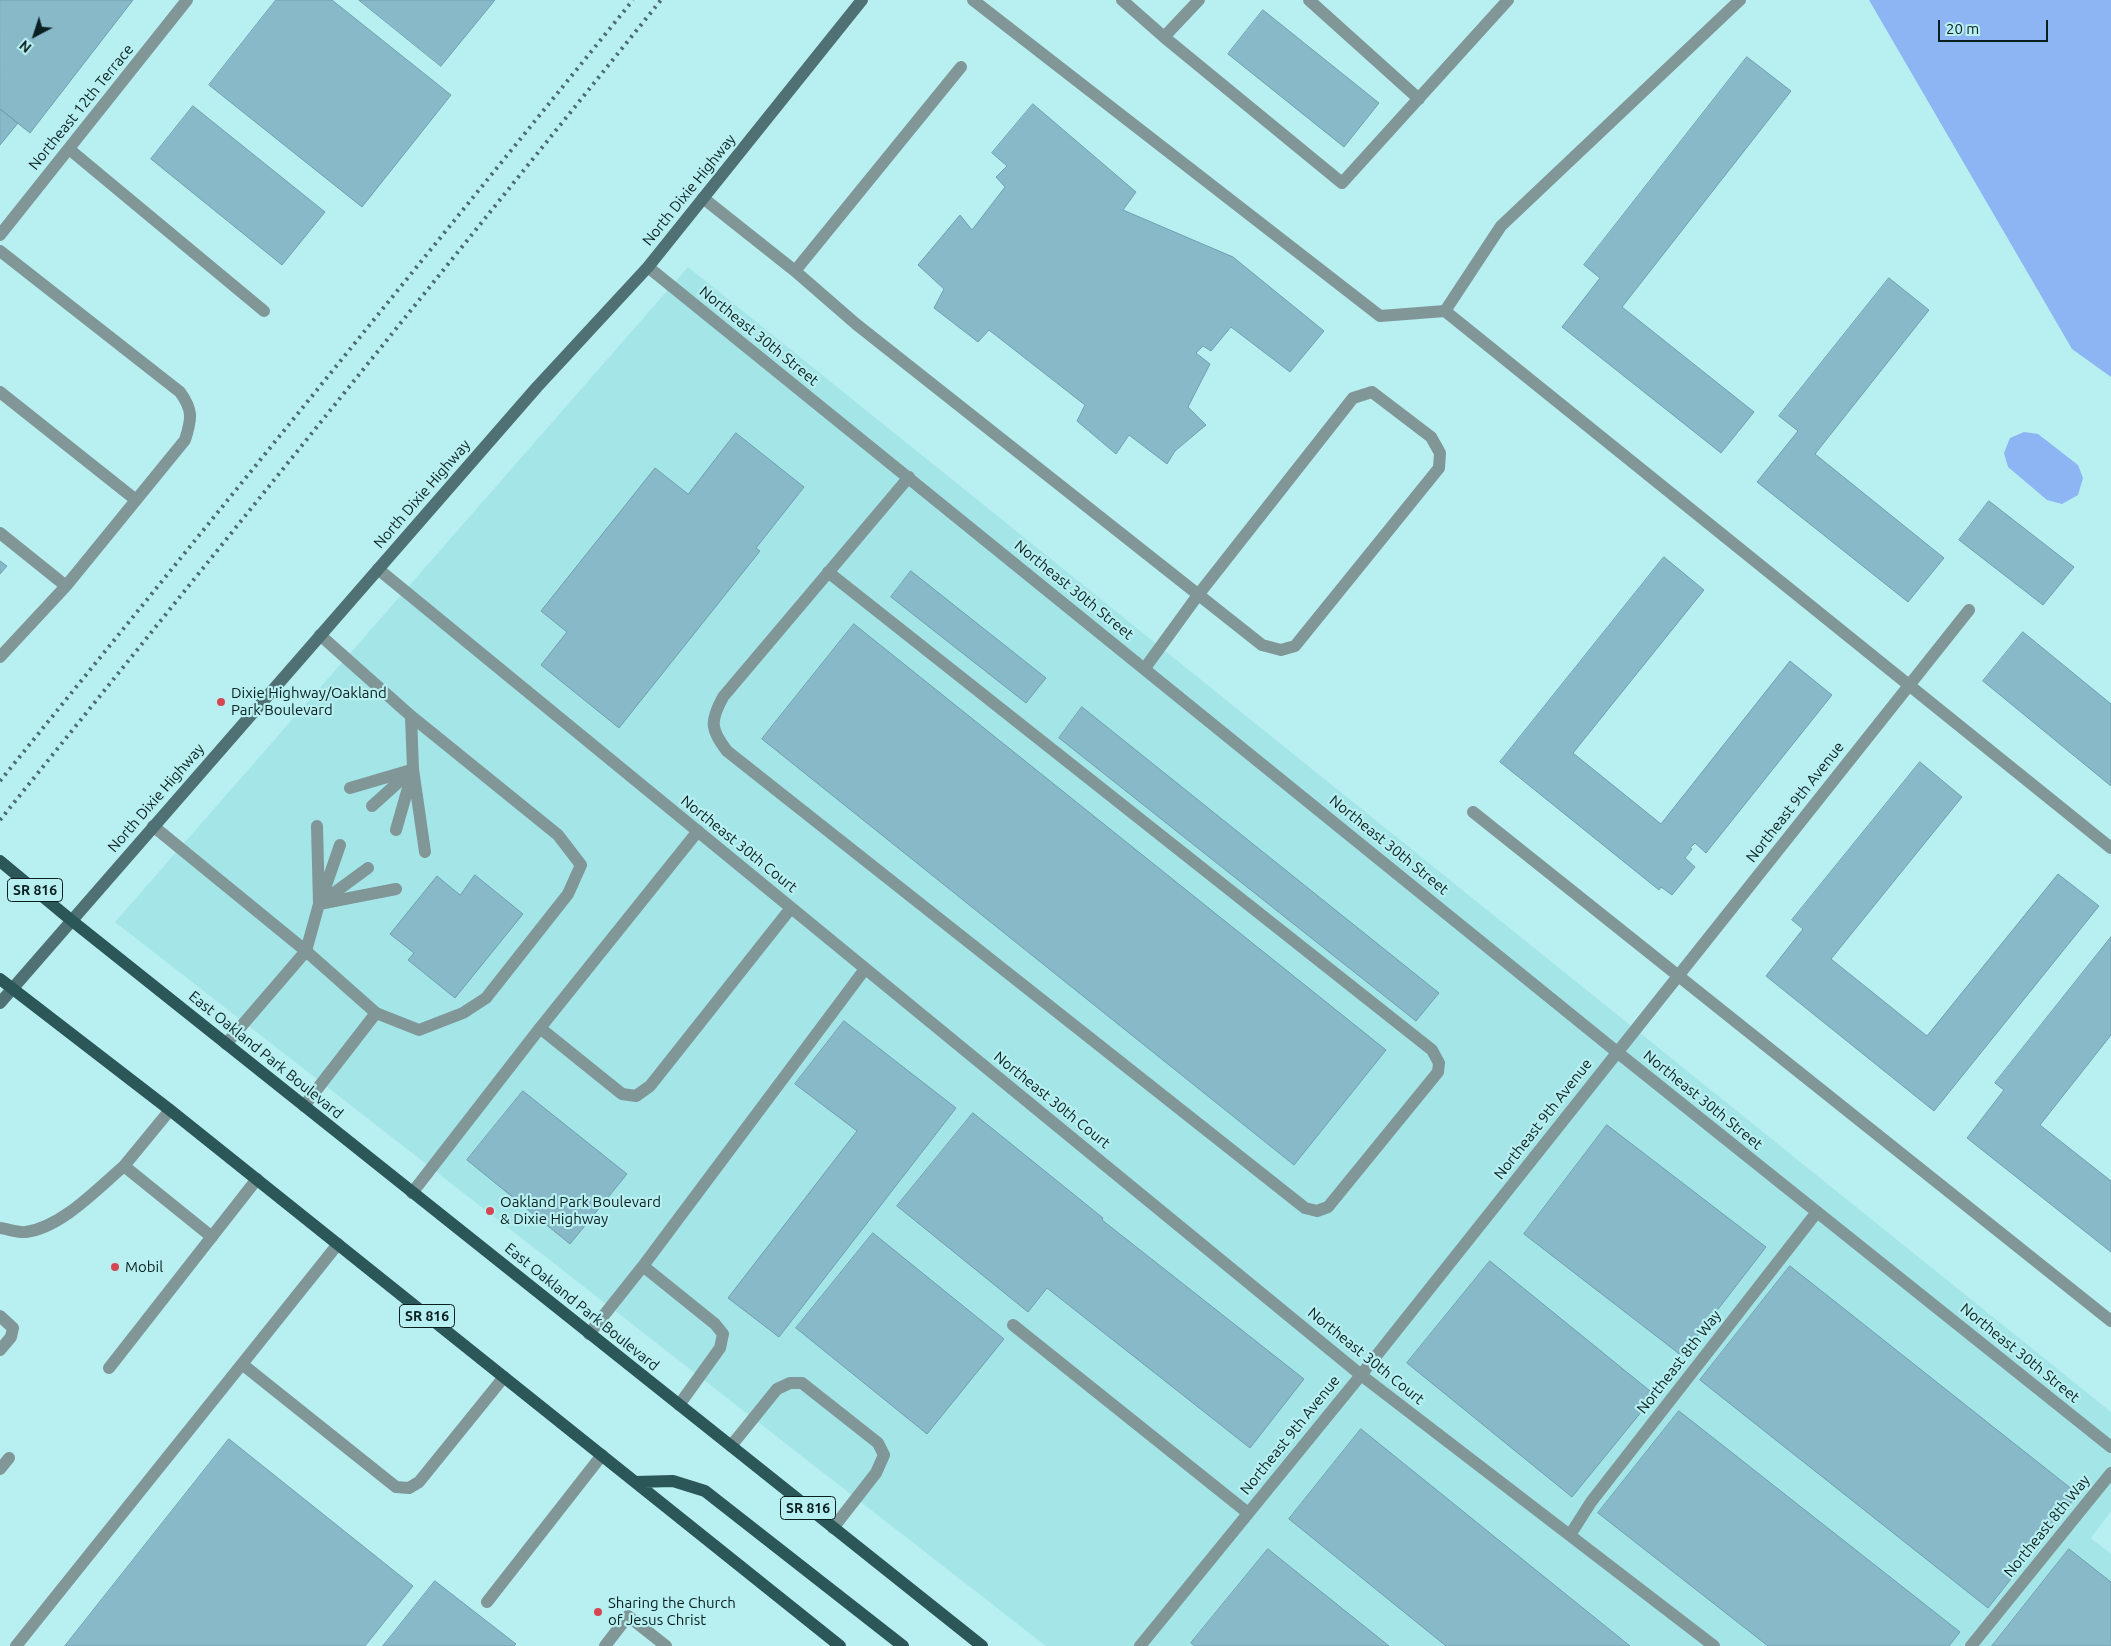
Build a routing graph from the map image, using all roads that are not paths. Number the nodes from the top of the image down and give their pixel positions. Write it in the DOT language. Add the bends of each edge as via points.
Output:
graph roads {
  1 [pos="187,0"];
  2 [pos="862,0"];
  3 [pos="973,0"];
  4 [pos="1122,0"];
  5 [pos="1199,0"];
  6 [pos="1309,0"];
  7 [pos="1508,0"];
  8 [pos="1740,0"];
  9 [pos="1164,37"];
  10 [pos="961,67"];
  11 [pos="1418,99"];
  12 [pos="69,149"];
  13 [pos="703,198"];
  14 [pos="0,235"];
  15 [pos="0,251"];
  16 [pos="648,267"];
  17 [pos="795,271"];
  18 [pos="264,311"];
  19 [pos="1445,311"];
  20 [pos="0,392"];
  21 [pos="908,477"];
  22 [pos="136,500"];
  23 [pos="0,534"];
  24 [pos="378,569"];
  25 [pos="828,572"];
  26 [pos="66,586"];
  27 [pos="1198,595"];
  28 [pos="1969,610"];
  29 [pos="320,635"];
  30 [pos="0,657"];
  31 [pos="1145,668"];
  32 [pos="1908,686"];
  33 [pos="411,716"];
  34 [pos="413,769"];
  35 [pos="350,788"];
  36 [pos="372,806"];
  37 [pos="1473,812"];
  38 [pos="153,826"];
  39 [pos="317,826"];
  40 [pos="396,830"];
  41 [pos="698,831"];
  42 [pos="340,845"];
  43 [pos="2111,848"];
  44 [pos="425,852"];
  45 [pos="0,860"];
  46 [pos="368,868"];
  47 [pos="396,889"];
  48 [pos="319,904"];
  49 [pos="791,908"];
  50 [pos="71,920"];
  51 [pos="306,951"];
  52 [pos="866,968"];
  53 [pos="1678,976"];
  54 [pos="0,979"];
  55 [pos="12,989"];
  56 [pos="0,1003"];
  57 [pos="376,1013"];
  58 [pos="540,1028"];
  59 [pos="226,1044"];
  60 [pos="1617,1052"];
  61 [pos="304,1106"];
  62 [pos="170,1110"];
  63 [pos="124,1166"];
  64 [pos="257,1179"];
  65 [pos="412,1193"];
  66 [pos="1817,1212"];
  67 [pos="0,1228"];
  68 [pos="212,1237"];
  69 [pos="338,1244"];
  70 [pos="643,1266"];
  71 [pos="0,1316"];
  72 [pos="2111,1321"];
  73 [pos="1013,1325"];
  74 [pos="590,1334"];
  75 [pos="0,1350"];
  76 [pos="242,1364"];
  77 [pos="109,1368"];
  78 [pos="1361,1375"];
  79 [pos="504,1377"];
  80 [pos="679,1405"];
  81 [pos="731,1446"];
  82 [pos="2111,1447"];
  83 [pos="602,1455"];
  84 [pos="9,1458"];
  85 [pos="0,1469"];
  86 [pos="2111,1473"];
  87 [pos="635,1482"];
  88 [pos="1248,1513"];
  89 [pos="833,1528"];
  90 [pos="1570,1535"];
  91 [pos="488,1602"];
  92 [pos="16,1646"];
  93 [pos="605,1646"];
  94 [pos="666,1646"];
  95 [pos="840,1646"];
  96 [pos="903,1646"];
  97 [pos="982,1646"];
  98 [pos="1140,1646"];
  99 [pos="1714,1646"];
  100 [pos="1971,1646"];
  1 -- 12 [label="street, Northeast 12th Terrace"];
  2 -- 13 [label="main road, North Dixie Highway"];
  3 -- 19 [label="street" via="1380,316"];
  4 -- 9 [label="street"];
  5 -- 9 [label="street"];
  6 -- 11 [label="street"];
  7 -- 11 [label="street"];
  8 -- 19 [label="street" via="1501,226"];
  9 -- 11 [label="street" via="1342,183"];
  10 -- 17 [label="street"];
  12 -- 14 [label="street, Northeast 12th Terrace"];
  12 -- 18 [label="street"];
  13 -- 16 [label="main road, North Dixie Highway"];
  13 -- 17 [label="street"];
  15 -- 22 [label="street" via="180,392 189,405 191,422 185,440"];
  16 -- 21 [label="street, Northeast 30th Street"];
  16 -- 24 [label="main road, North Dixie Highway" via="537,387"];
  17 -- 27 [label="street" via="864,330"];
  19 -- 32 [label="street"];
  20 -- 22 [label="street"];
  21 -- 25 [label="street"];
  21 -- 31 [label="street, Northeast 30th Street"];
  22 -- 26 [label="street"];
  23 -- 26 [label="street"];
  24 -- 29 [label="main road, North Dixie Highway"];
  24 -- 41 [label="street, Northeast 30th Court"];
  25 -- 25 [label="street" via="1432,1050 1439,1063 1438,1072 1328,1207 1317,1211 1305,1208 735,757 717,737 714,714 723,697"];
  26 -- 30 [label="street"];
  27 -- 27 [label="street" via="1262,645 1281,650 1295,646 1439,468 1440,453 1431,437 1372,392 1352,398"];
  27 -- 31 [label="street"];
  28 -- 32 [label="street, Northeast 9th Avenue"];
  29 -- 33 [label="street"];
  29 -- 38 [label="main road, North Dixie Highway"];
  31 -- 60 [label="street, Northeast 30th Street"];
  32 -- 43 [label="street"];
  32 -- 53 [label="street, Northeast 9th Avenue"];
  33 -- 34 [label="street"];
  33 -- 57 [label="street" via="558,835 581,865 568,894 486,998 462,1013 419,1030"];
  34 -- 35 [label="street"];
  34 -- 36 [label="street"];
  34 -- 40 [label="street"];
  34 -- 44 [label="street"];
  37 -- 53 [label="street"];
  38 -- 50 [label="main road, North Dixie Highway"];
  38 -- 51 [label="street"];
  39 -- 48 [label="street"];
  41 -- 49 [label="street, Northeast 30th Court"];
  41 -- 58 [label="street"];
  42 -- 48 [label="street"];
  45 -- 50 [label="main road, East Oakland Park Boulevard / SR 816"];
  46 -- 48 [label="street"];
  47 -- 48 [label="street"];
  48 -- 51 [label="street"];
  49 -- 52 [label="street, Northeast 30th Court"];
  49 -- 58 [label="street" via="650,1086 636,1096 622,1094"];
  50 -- 55 [label="main road, North Dixie Highway"];
  50 -- 59 [label="main road, East Oakland Park Boulevard / SR 816"];
  51 -- 57 [label="street"];
  51 -- 59 [label="street"];
  52 -- 70 [label="street"];
  52 -- 78 [label="street, Northeast 30th Court"];
  53 -- 60 [label="street, Northeast 9th Avenue"];
  53 -- 72 [label="street"];
  54 -- 55 [label="main road, SR 816"];
  55 -- 56 [label="main road, North Dixie Highway"];
  55 -- 62 [label="main road, SR 816"];
  57 -- 61 [label="street"];
  58 -- 65 [label="street"];
  59 -- 61 [label="main road, East Oakland Park Boulevard / SR 816"];
  60 -- 66 [label="street, Northeast 30th Street"];
  60 -- 78 [label="street, Northeast 9th Avenue"];
  61 -- 65 [label="main road, East Oakland Park Boulevard / SR 816"];
  62 -- 63 [label="street"];
  62 -- 64 [label="main road, SR 816"];
  63 -- 67 [label="street" via="63,1217 45,1227 25,1232"];
  63 -- 68 [label="street"];
  64 -- 68 [label="street"];
  64 -- 69 [label="main road, SR 816"];
  65 -- 74 [label="main road, East Oakland Park Boulevard / SR 816"];
  66 -- 82 [label="street, Northeast 30th Street"];
  66 -- 90 [label="street, Northeast 8th Way" via="1591,1502"];
  68 -- 77 [label="street"];
  69 -- 76 [label="street"];
  69 -- 79 [label="main road, SR 816"];
  70 -- 74 [label="street"];
  70 -- 80 [label="street" via="723,1334 720,1348"];
  71 -- 75 [label="street" via="13,1328"];
  73 -- 88 [label="street"];
  74 -- 80 [label="main road, East Oakland Park Boulevard / SR 816"];
  76 -- 79 [label="street" via="396,1487 409,1488 420,1482"];
  76 -- 92 [label="street"];
  78 -- 88 [label="street, Northeast 9th Avenue"];
  78 -- 90 [label="street, Northeast 30th Court"];
  79 -- 83 [label="main road, SR 816"];
  80 -- 81 [label="main road, East Oakland Park Boulevard / SR 816"];
  81 -- 89 [label="main road, East Oakland Park Boulevard / SR 816"];
  81 -- 89 [label="street" via="777,1389 790,1383 802,1383 878,1443 884,1455 876,1473"];
  83 -- 87 [label="main road, SR 816"];
  83 -- 91 [label="street"];
  84 -- 85 [label="street"];
  86 -- 100 [label="street, Northeast 8th Way"];
  87 -- 95 [label="main road, SR 816"];
  87 -- 96 [label="main road" via="673,1481 705,1492"];
  88 -- 98 [label="street, Northeast 9th Avenue"];
  89 -- 97 [label="main road, East Oakland Park Boulevard / SR 816"];
  90 -- 99 [label="street, Northeast 30th Court"];
  93 -- 94 [label="street" via="628,1616"];
}
